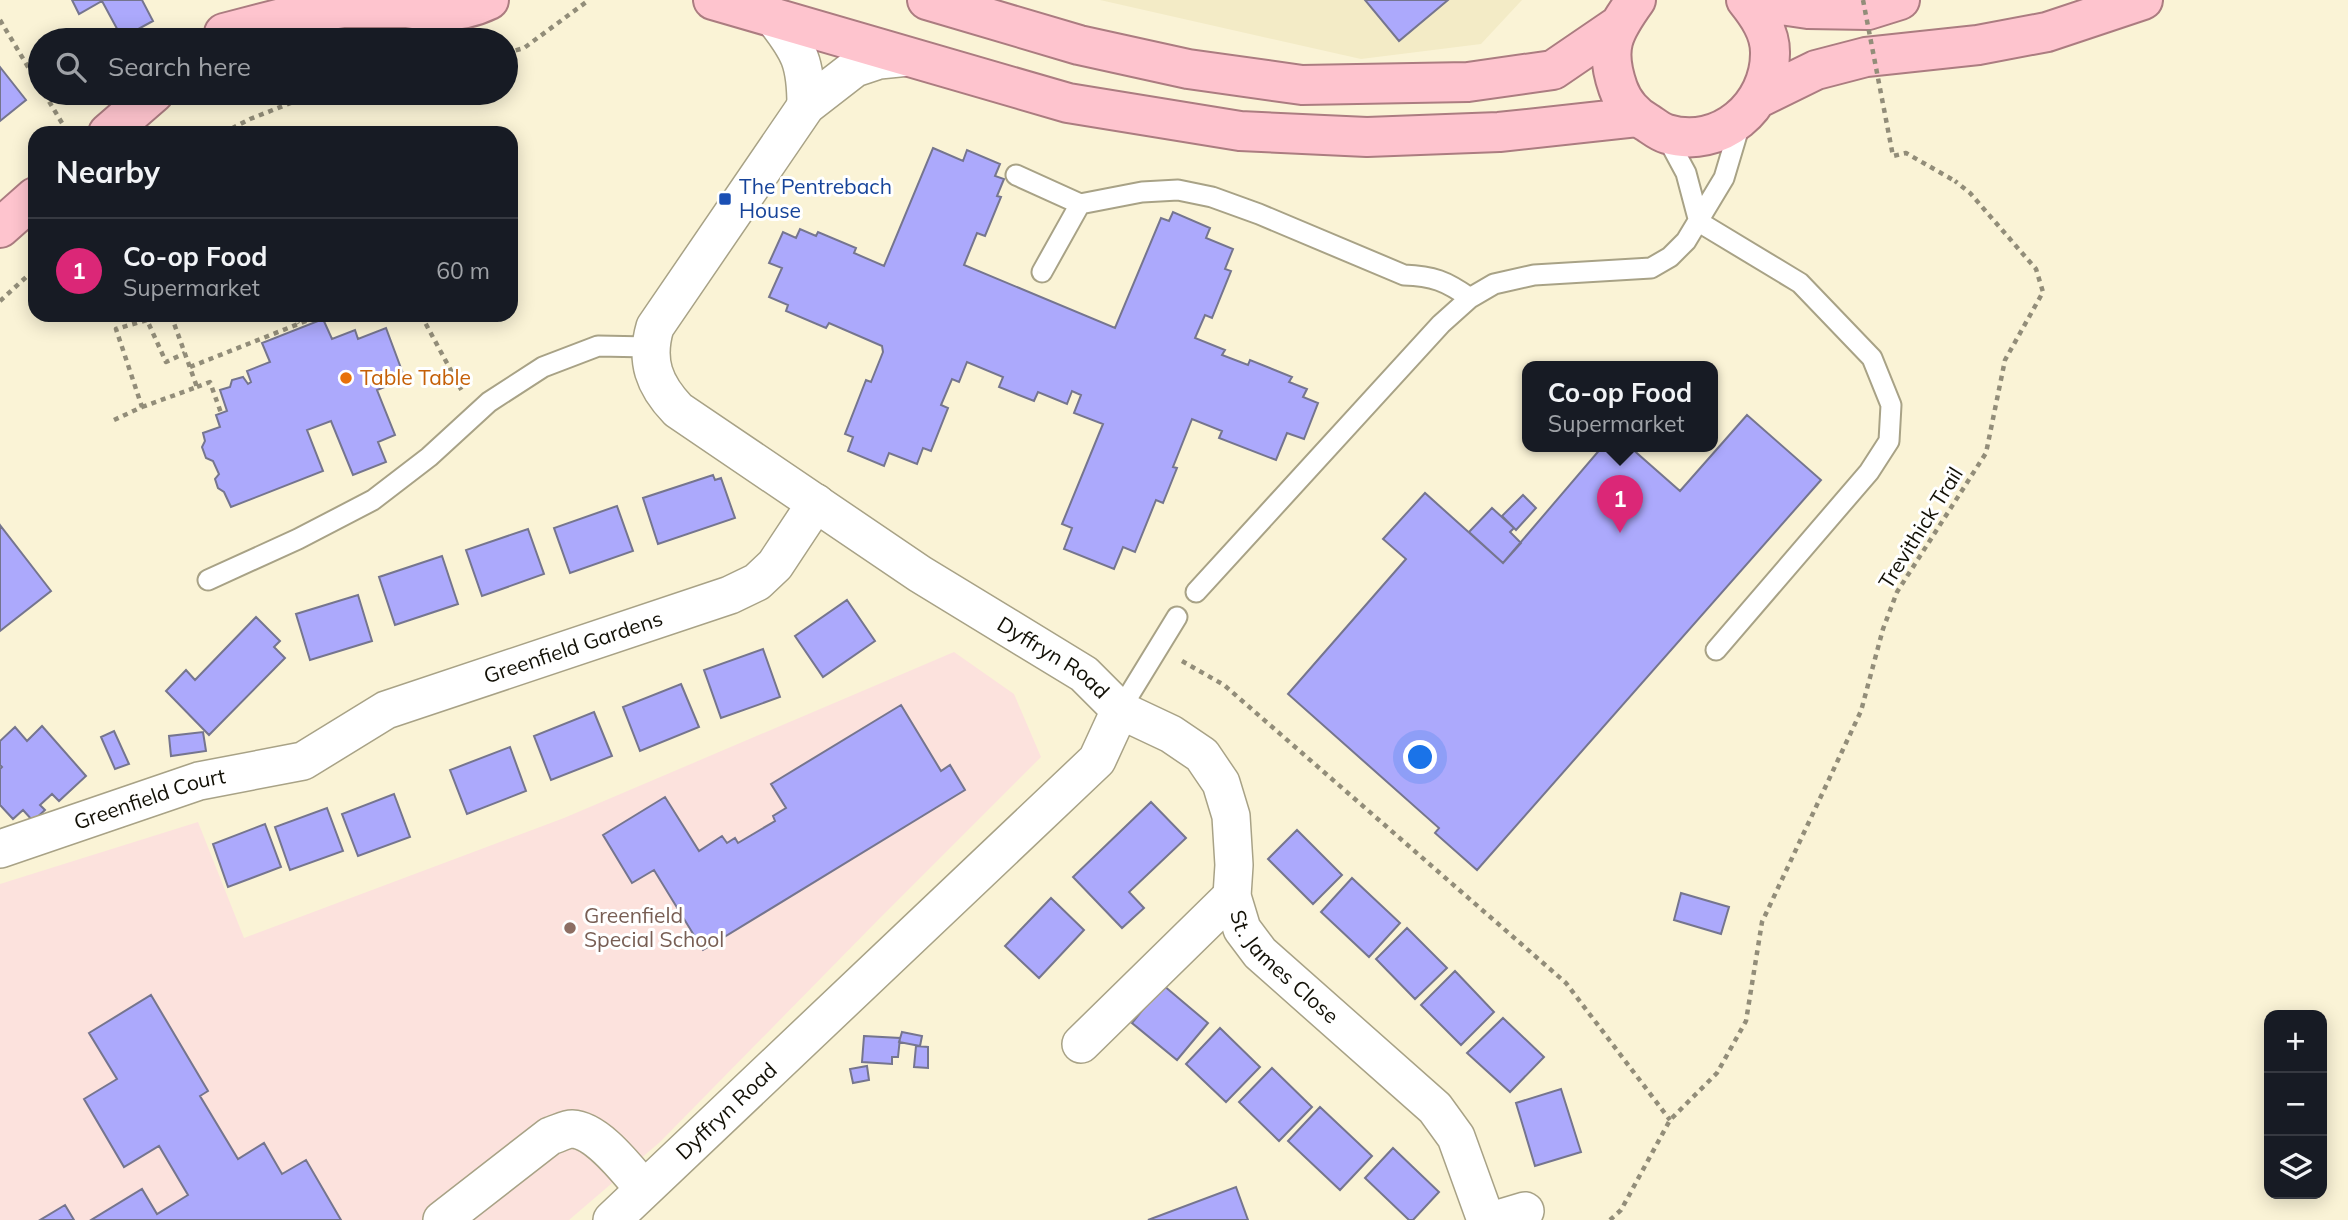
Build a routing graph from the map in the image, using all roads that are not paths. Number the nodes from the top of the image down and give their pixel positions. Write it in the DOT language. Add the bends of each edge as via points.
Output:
graph roads {
  1 [pos="251,0"];
  2 [pos="489,0"];
  3 [pos="713,0"];
  4 [pos="926,0"];
  5 [pos="1746,0"];
  6 [pos="1900,0"];
  7 [pos="2143,0"];
  8 [pos="394,4"];
  9 [pos="1626,14"];
  10 [pos="773,17"];
  11 [pos="228,28"];
  12 [pos="249,28"];
  13 [pos="909,57"];
  14 [pos="141,105"];
  15 [pos="806,106"];
  16 [pos="1750,109"];
  17 [pos="1651,125"];
  18 [pos="116,126"];
  19 [pos="1016,175"];
  20 [pos="28,203"];
  21 [pos="1080,204"];
  22 [pos="1699,222"];
  23 [pos="0,229"];
  24 [pos="1042,272"];
  25 [pos="1470,298"];
  26 [pos="649,347"];
  27 [pos="816,503"];
  28 [pos="208,580"];
  29 [pos="1196,592"];
  30 [pos="1177,617"];
  31 [pos="1716,650"];
  32 [pos="1119,710"];
  33 [pos="303,761"];
  34 [pos="0,849"];
  35 [pos="1232,896"];
  36 [pos="1081,1044"];
  37 [pos="644,1189"];
  38 [pos="442,1220"];
  39 [pos="612,1220"];
  40 [pos="1486,1220"];
  1 -- 11 [label="highway"];
  2 -- 8 [label="highway" via="449,11"];
  3 -- 10 [label="highway"];
  4 -- 9 [label="highway" via="1079,45 1188,69 1302,85 1468,82 1553,70"];
  5 -- 6 [label="highway" via="1808,9 1868,10"];
  5 -- 16 [label="highway" via="1763,23 1770,50 1768,78"];
  7 -- 16 [label="highway" via="2047,32 1866,57 1816,70"];
  8 -- 12 [label="highway" via="282,18"];
  9 -- 17 [label="highway" via="1612,41 1611,69 1620,96"];
  10 -- 13 [label="highway"];
  10 -- 15 [label="street" via="794,43 806,75"];
  13 -- 15 [label="street" via="855,68"];
  13 -- 17 [label="highway" via="1068,103 1240,131 1367,137"];
  14 -- 18 [label="highway"];
  15 -- 26 [label="street" via="655,327"];
  16 -- 17 [label="highway" via="1717,133 1689,138"];
  16 -- 22 [label="lane" via="1724,178"];
  17 -- 22 [label="lane" via="1686,173"];
  19 -- 21 [label="lane"];
  20 -- 23 [label="highway"];
  21 -- 24 [label="lane"];
  21 -- 25 [label="lane" via="1178,190 1212,197 1404,275 1448,282"];
  22 -- 25 [label="lane" via="1670,257 1651,268 1534,275 1494,284"];
  22 -- 31 [label="lane" via="1800,283 1872,358 1891,405 1889,441 1869,472"];
  25 -- 29 [label="lane"];
  26 -- 27 [label="street, Dyffryn Road" via="664,396 678,410"];
  26 -- 28 [label="lane" via="598,346 543,367 489,402 373,500"];
  27 -- 32 [label="street, Dyffryn Road" via="920,574 1084,674"];
  27 -- 33 [label="street, Greenfield Gardens" via="775,565 757,582 386,710"];
  30 -- 32 [label="lane"];
  32 -- 35 [label="street, St. James Close" via="1171,734 1202,755 1222,783 1231,816"];
  32 -- 37 [label="street, Dyffryn Road" via="1097,760"];
  33 -- 34 [label="street, Greenfield Court" via="198,780"];
  35 -- 36 [label="street"];
  35 -- 40 [label="street, St. James Close" via="1242,929 1260,953 1435,1108 1456,1137"];
  37 -- 38 [label="street" via="590,1134 571,1129 550,1136"];
  37 -- 39 [label="street, Dyffryn Road"];
}
